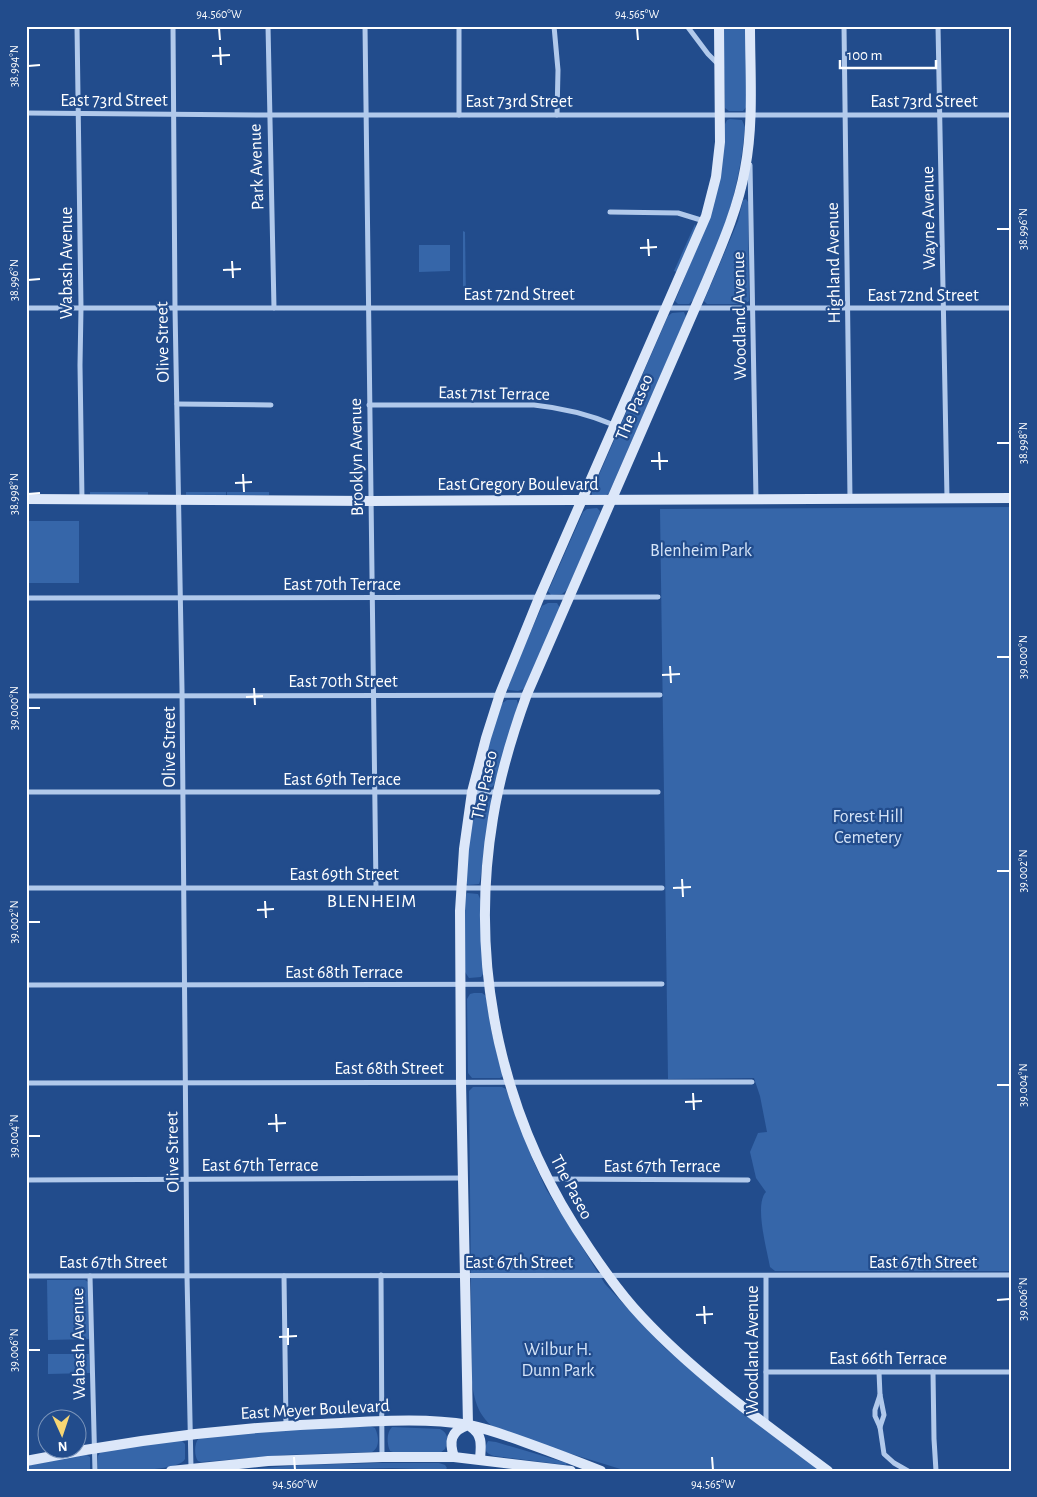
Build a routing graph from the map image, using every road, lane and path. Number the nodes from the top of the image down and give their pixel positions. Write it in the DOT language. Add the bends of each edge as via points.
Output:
graph roads {
  1 [pos="77,26"];
  2 [pos="173,26"];
  3 [pos="268,26"];
  4 [pos="365,26"];
  5 [pos="459,26"];
  6 [pos="554,26"];
  7 [pos="687,26"];
  8 [pos="719,26"];
  9 [pos="750,26"];
  10 [pos="844,26"];
  11 [pos="938,26"];
  12 [pos="720,66"];
  13 [pos="26,113"];
  14 [pos="78,113"];
  15 [pos="174,114"];
  16 [pos="367,114"];
  17 [pos="845,114"];
  18 [pos="268,115"];
  19 [pos="459,115"];
  20 [pos="557,115"];
  21 [pos="720,115"];
  22 [pos="750,115"];
  23 [pos="939,115"];
  24 [pos="1011,115"];
  25 [pos="749,133"];
  26 [pos="610,212"];
  27 [pos="704,221"];
  28 [pos="26,308"];
  29 [pos="81,308"];
  30 [pos="175,308"];
  31 [pos="274,308"];
  32 [pos="367,308"];
  33 [pos="666,308"];
  34 [pos="1011,308"];
  35 [pos="694,309"];
  36 [pos="752,309"];
  37 [pos="943,309"];
  38 [pos="847,310"];
  39 [pos="177,404"];
  40 [pos="271,404"];
  41 [pos="369,405"];
  42 [pos="614,426"];
  43 [pos="947,498"];
  44 [pos="1011,498"];
  45 [pos="26,499"];
  46 [pos="756,499"];
  47 [pos="850,499"];
  48 [pos="82,500"];
  49 [pos="581,500"];
  50 [pos="611,500"];
  51 [pos="179,501"];
  52 [pos="371,501"];
  53 [pos="658,597"];
  54 [pos="26,598"];
  55 [pos="180,598"];
  56 [pos="372,598"];
  57 [pos="539,598"];
  58 [pos="568,598"];
  59 [pos="500,694"];
  60 [pos="527,694"];
  61 [pos="182,695"];
  62 [pos="373,695"];
  63 [pos="660,695"];
  64 [pos="26,696"];
  65 [pos="26,792"];
  66 [pos="472,792"];
  67 [pos="497,792"];
  68 [pos="658,792"];
  69 [pos="183,793"];
  70 [pos="374,793"];
  71 [pos="26,888"];
  72 [pos="184,888"];
  73 [pos="376,888"];
  74 [pos="460,888"];
  75 [pos="485,888"];
  76 [pos="662,888"];
  77 [pos="662,984"];
  78 [pos="26,985"];
  79 [pos="460,985"];
  80 [pos="488,985"];
  81 [pos="184,986"];
  82 [pos="185,1082"];
  83 [pos="461,1082"];
  84 [pos="752,1082"];
  85 [pos="26,1083"];
  86 [pos="508,1083"];
  87 [pos="187,1178"];
  88 [pos="463,1178"];
  89 [pos="546,1179"];
  90 [pos="26,1180"];
  91 [pos="748,1180"];
  92 [pos="381,1275"];
  93 [pos="465,1275"];
  94 [pos="1011,1275"];
  95 [pos="26,1276"];
  96 [pos="90,1276"];
  97 [pos="187,1276"];
  98 [pos="284,1276"];
  99 [pos="607,1276"];
  100 [pos="766,1276"];
  101 [pos="766,1372"];
  102 [pos="879,1372"];
  103 [pos="933,1372"];
  104 [pos="1011,1372"];
  105 [pos="880,1395"];
  106 [pos="382,1421"];
  107 [pos="766,1424"];
  108 [pos="286,1425"];
  109 [pos="468,1425"];
  110 [pos="880,1427"];
  111 [pos="190,1433"];
  112 [pos="94,1447"];
  113 [pos="382,1457"];
  114 [pos="454,1457"];
  115 [pos="480,1460"];
  116 [pos="26,1461"];
  117 [pos="191,1468"];
  118 [pos="95,1471"];
  119 [pos="171,1471"];
  120 [pos="571,1471"];
  121 [pos="601,1471"];
  122 [pos="828,1471"];
  123 [pos="908,1471"];
  124 [pos="936,1471"];
  1 -- 14 [label="street, Wabash Avenue"];
  2 -- 15 [label="street, Olive Street"];
  3 -- 18 [label="street, Park Avenue"];
  4 -- 16 [label="street, Brooklyn Avenue"];
  5 -- 19 [label="street"];
  6 -- 20 [label="street" via="558,70"];
  7 -- 12 [label="street"];
  8 -- 12 [label="main road, The Paseo"];
  9 -- 22 [label="main road, The Paseo"];
  10 -- 17 [label="street, Highland Avenue"];
  11 -- 23 [label="street, Wayne Avenue"];
  12 -- 21 [label="main road, The Paseo"];
  13 -- 14 [label="street, East 73rd Street"];
  14 -- 15 [label="street, East 73rd Street"];
  14 -- 29 [label="street, Wabash Avenue"];
  15 -- 18 [label="street, East 73rd Street"];
  15 -- 30 [label="street, Olive Street"];
  16 -- 18 [label="street, East 73rd Street"];
  16 -- 19 [label="street, East 73rd Street"];
  16 -- 32 [label="street, Brooklyn Avenue"];
  17 -- 22 [label="street, East 73rd Street"];
  17 -- 23 [label="street, East 73rd Street"];
  17 -- 38 [label="street, Highland Avenue"];
  18 -- 31 [label="street, Park Avenue"];
  19 -- 20 [label="street, East 73rd Street"];
  20 -- 21 [label="street, East 73rd Street"];
  21 -- 22 [label="street, East 73rd Street"];
  21 -- 27 [label="main road, The Paseo" via="716,177"];
  22 -- 25 [label="main road, The Paseo"];
  23 -- 24 [label="street, East 73rd Street"];
  23 -- 37 [label="street, Wayne Avenue"];
  25 -- 35 [label="main road, The Paseo" via="744,175 732,217"];
  25 -- 36 [label="street, Woodland Avenue"];
  26 -- 27 [label="street" via="678,213"];
  27 -- 33 [label="main road, The Paseo"];
  28 -- 29 [label="street, East 72nd Street"];
  29 -- 30 [label="street, East 72nd Street"];
  29 -- 48 [label="street, Wabash Avenue"];
  30 -- 31 [label="street, East 72nd Street"];
  30 -- 39 [label="street, Olive Street"];
  31 -- 32 [label="street, East 72nd Street"];
  32 -- 33 [label="street, East 72nd Street"];
  32 -- 41 [label="street, Brooklyn Avenue"];
  33 -- 35 [label="street, East 72nd Street"];
  33 -- 42 [label="main road, The Paseo"];
  34 -- 37 [label="street, East 72nd Street"];
  35 -- 36 [label="street, East 72nd Street"];
  35 -- 50 [label="main road, The Paseo"];
  36 -- 38 [label="street, East 72nd Street"];
  36 -- 46 [label="street, Woodland Avenue"];
  37 -- 38 [label="street, East 72nd Street"];
  37 -- 43 [label="street, Wayne Avenue"];
  38 -- 47 [label="street, Highland Avenue"];
  39 -- 40 [label="street"];
  39 -- 51 [label="street, Olive Street"];
  41 -- 42 [label="street, East 71st Terrace" via="534,405 595,417"];
  41 -- 52 [label="street, Brooklyn Avenue"];
  42 -- 49 [label="main road, The Paseo"];
  43 -- 44 [label="main road, East Gregory Boulevard"];
  43 -- 47 [label="main road, East Gregory Boulevard"];
  45 -- 48 [label="main road, East Gregory Boulevard"];
  46 -- 47 [label="main road, East Gregory Boulevard"];
  46 -- 50 [label="main road, East Gregory Boulevard"];
  48 -- 51 [label="main road, East Gregory Boulevard"];
  49 -- 50 [label="main road, East Gregory Boulevard"];
  49 -- 52 [label="main road, East Gregory Boulevard"];
  49 -- 57 [label="main road, The Paseo"];
  50 -- 58 [label="main road, The Paseo"];
  51 -- 52 [label="main road, East Gregory Boulevard"];
  51 -- 55 [label="street, Olive Street"];
  52 -- 56 [label="street, Brooklyn Avenue"];
  53 -- 58 [label="street, East 70th Terrace"];
  54 -- 55 [label="street, East 70th Terrace"];
  55 -- 56 [label="street, East 70th Terrace"];
  55 -- 61 [label="street, Olive Street"];
  56 -- 57 [label="street, East 70th Terrace"];
  56 -- 62 [label="street, Brooklyn Avenue"];
  57 -- 58 [label="street, East 70th Terrace"];
  57 -- 59 [label="main road, The Paseo"];
  58 -- 60 [label="main road, The Paseo"];
  59 -- 60 [label="street, East 70th Street"];
  59 -- 62 [label="street, East 70th Street"];
  59 -- 66 [label="main road, The Paseo"];
  60 -- 63 [label="street, East 70th Street"];
  60 -- 67 [label="main road, The Paseo"];
  61 -- 62 [label="street, East 70th Street"];
  61 -- 64 [label="street, East 70th Street"];
  61 -- 69 [label="street, Olive Street"];
  62 -- 70 [label="street, Brooklyn Avenue"];
  65 -- 69 [label="street, East 69th Terrace"];
  66 -- 67 [label="street, East 69th Terrace"];
  66 -- 70 [label="street, East 69th Terrace"];
  66 -- 74 [label="main road, The Paseo"];
  67 -- 68 [label="street, East 69th Terrace"];
  67 -- 75 [label="main road, The Paseo"];
  69 -- 70 [label="street, East 69th Terrace"];
  69 -- 72 [label="street, Olive Street"];
  70 -- 73 [label="street, Brooklyn Avenue"];
  71 -- 72 [label="street, East 69th Street"];
  72 -- 73 [label="street, East 69th Street"];
  72 -- 81 [label="street, Olive Street"];
  73 -- 74 [label="street, East 69th Street"];
  74 -- 75 [label="street, East 69th Street"];
  74 -- 79 [label="main road, The Paseo"];
  75 -- 76 [label="street, East 69th Street"];
  75 -- 80 [label="main road, The Paseo"];
  77 -- 80 [label="street, East 68th Terrace"];
  78 -- 81 [label="street, East 68th Terrace"];
  79 -- 80 [label="street, East 68th Terrace"];
  79 -- 81 [label="street, East 68th Terrace"];
  79 -- 83 [label="main road, The Paseo"];
  80 -- 86 [label="main road, The Paseo"];
  81 -- 82 [label="street, Olive Street"];
  82 -- 83 [label="street, East 68th Street"];
  82 -- 85 [label="street, East 68th Street"];
  82 -- 87 [label="street, Olive Street"];
  83 -- 86 [label="street, East 68th Street"];
  83 -- 88 [label="main road, The Paseo"];
  84 -- 86 [label="street, East 68th Street"];
  86 -- 89 [label="main road, The Paseo"];
  87 -- 88 [label="street, East 67th Terrace"];
  87 -- 90 [label="street, East 67th Terrace"];
  87 -- 97 [label="street, Olive Street"];
  88 -- 93 [label="main road, The Paseo"];
  89 -- 91 [label="street, East 67th Terrace"];
  89 -- 99 [label="main road, The Paseo"];
  92 -- 93 [label="street, East 67th Street"];
  92 -- 98 [label="street, East 67th Street"];
  92 -- 106 [label="street"];
  93 -- 99 [label="street, East 67th Street"];
  93 -- 109 [label="main road, The Paseo"];
  94 -- 100 [label="street, East 67th Street"];
  95 -- 96 [label="street, East 67th Street"];
  96 -- 97 [label="street, East 67th Street"];
  96 -- 112 [label="street, Wabash Avenue"];
  97 -- 98 [label="street, East 67th Street"];
  97 -- 111 [label="street, Olive Street"];
  98 -- 108 [label="street"];
  99 -- 100 [label="street, East 67th Street"];
  99 -- 107 [label="main road, The Paseo" via="672,1348"];
  100 -- 101 [label="street, Woodland Avenue"];
  101 -- 102 [label="street, East 66th Terrace"];
  101 -- 107 [label="street, Woodland Avenue"];
  102 -- 103 [label="street, East 66th Terrace"];
  102 -- 105 [label="street"];
  103 -- 104 [label="street, East 66th Terrace"];
  103 -- 124 [label="street"];
  105 -- 110 [label="street" via="884,1415"];
  105 -- 110 [label="street" via="875,1410"];
  106 -- 108 [label="main road, East Meyer Boulevard"];
  106 -- 109 [label="main road, East Meyer Boulevard"];
  106 -- 113 [label="street"];
  107 -- 122 [label="main road, The Paseo"];
  108 -- 111 [label="main road, East Meyer Boulevard"];
  109 -- 114 [label="main road" via="452,1435 450,1444"];
  109 -- 115 [label="main road" via="481,1440"];
  109 -- 121 [label="main road, East Meyer Boulevard"];
  110 -- 123 [label="street" via="884,1454"];
  111 -- 112 [label="main road, East Meyer Boulevard"];
  111 -- 117 [label="street, Olive Street"];
  112 -- 116 [label="main road, East Meyer Boulevard"];
  112 -- 118 [label="street, Wabash Avenue"];
  113 -- 114 [label="main road"];
  113 -- 117 [label="main road" via="268,1461"];
  114 -- 115 [label="main road"];
  115 -- 120 [label="main road"];
  117 -- 119 [label="main road"];
}
